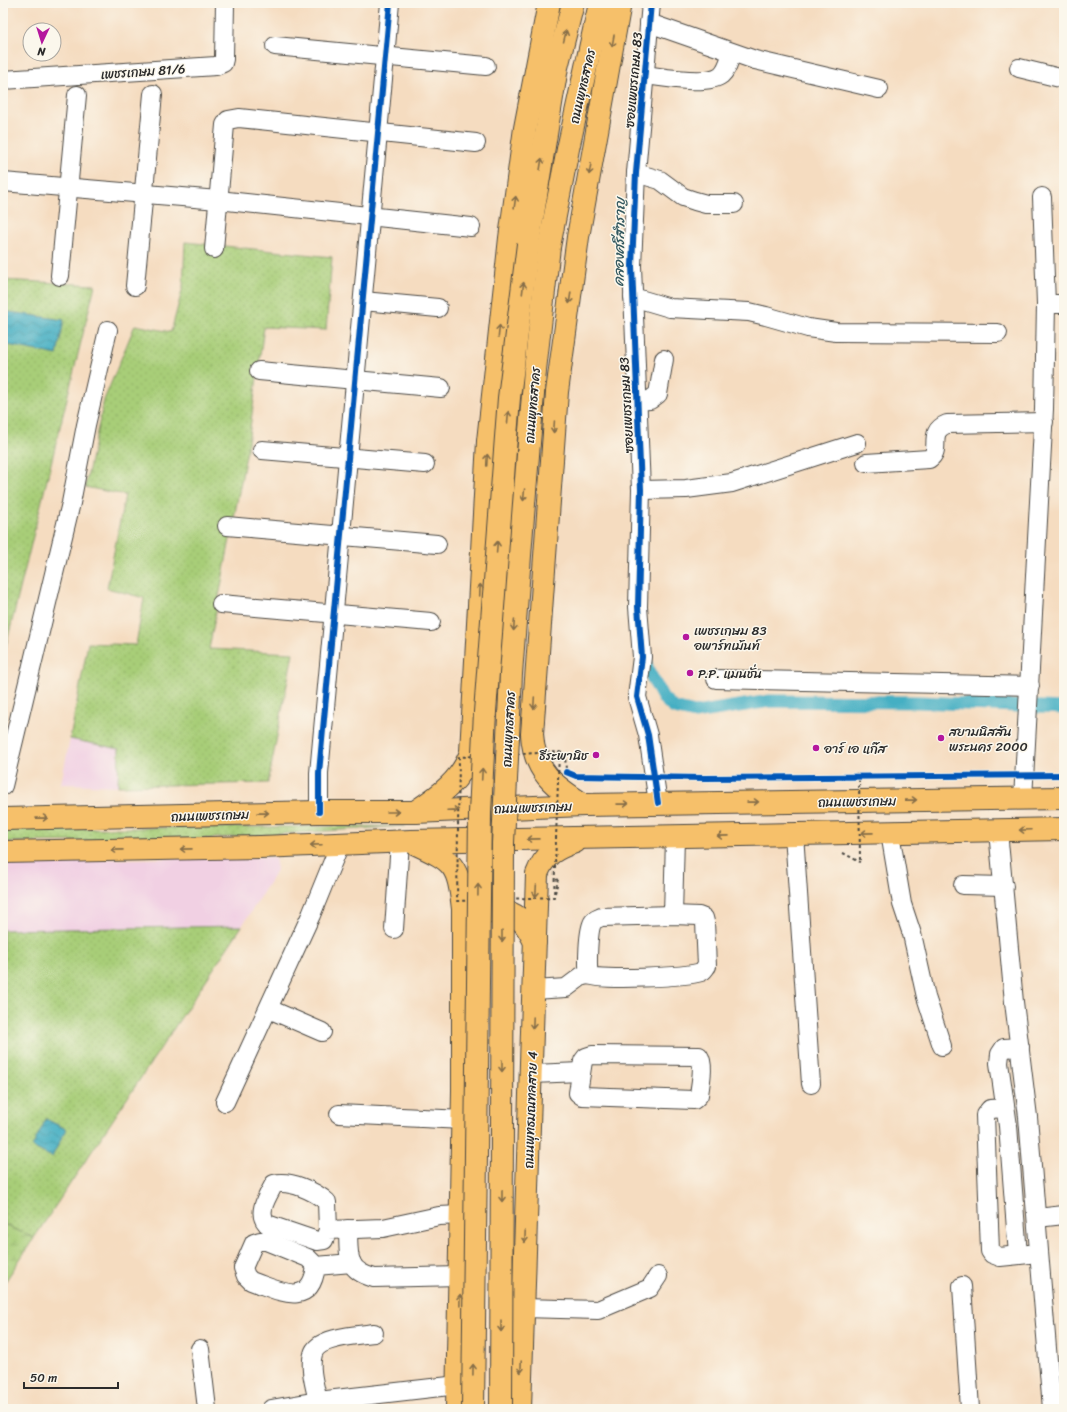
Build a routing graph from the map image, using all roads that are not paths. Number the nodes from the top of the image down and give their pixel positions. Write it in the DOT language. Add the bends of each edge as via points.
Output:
graph roads {
  1 [pos="224,3"];
  2 [pos="390,3"];
  3 [pos="550,3"];
  4 [pos="573,3"];
  5 [pos="600,3"];
  6 [pos="620,3"];
  7 [pos="651,3"];
  8 [pos="649,23"];
  9 [pos="275,46"];
  10 [pos="732,53"];
  11 [pos="385,55"];
  12 [pos="486,66"];
  13 [pos="1018,68"];
  14 [pos="645,75"];
  15 [pos="1064,79"];
  16 [pos="3,80"];
  17 [pos="879,89"];
  18 [pos="153,94"];
  19 [pos="77,95"];
  20 [pos="378,133"];
  21 [pos="476,143"];
  22 [pos="636,173"];
  23 [pos="3,182"];
  24 [pos="69,187"];
  25 [pos="144,195"];
  26 [pos="1042,198"];
  27 [pos="218,200"];
  28 [pos="734,204"];
  29 [pos="370,216"];
  30 [pos="471,227"];
  31 [pos="538,246"];
  32 [pos="214,249"];
  33 [pos="60,276"];
  34 [pos="135,286"];
  35 [pos="633,297"];
  36 [pos="363,302"];
  37 [pos="1046,304"];
  38 [pos="1064,304"];
  39 [pos="438,308"];
  40 [pos="108,330"];
  41 [pos="998,333"];
  42 [pos="664,358"];
  43 [pos="259,371"];
  44 [pos="355,380"];
  45 [pos="441,388"];
  46 [pos="636,401"];
  47 [pos="1044,422"];
  48 [pos="857,443"];
  49 [pos="262,450"];
  50 [pos="349,458"];
  51 [pos="866,463"];
  52 [pos="425,464"];
  53 [pos="641,490"];
  54 [pos="227,526"];
  55 [pos="342,535"];
  56 [pos="437,544"];
  57 [pos="221,604"];
  58 [pos="335,613"];
  59 [pos="431,622"];
  60 [pos="477,643"];
  61 [pos="537,650"];
  62 [pos="716,679"];
  63 [pos="1030,692"];
  64 [pos="3,786"];
  65 [pos="1064,798"];
  66 [pos="1023,799"];
  67 [pos="658,803"];
  68 [pos="584,805"];
  69 [pos="319,812"];
  70 [pos="414,812"];
  71 [pos="504,813"];
  72 [pos="3,819"];
  73 [pos="1064,829"];
  74 [pos="998,831"];
  75 [pos="890,833"];
  76 [pos="794,834"];
  77 [pos="675,837"];
  78 [pos="586,838"];
  79 [pos="405,841"];
  80 [pos="340,844"];
  81 [pos="3,852"];
  82 [pos="963,885"];
  83 [pos="1004,886"];
  84 [pos="673,915"];
  85 [pos="394,929"];
  86 [pos="464,938"];
  87 [pos="535,942"];
  88 [pos="589,974"];
  89 [pos="534,990"];
  90 [pos="268,1009"];
  91 [pos="322,1032"];
  92 [pos="942,1046"];
  93 [pos="1020,1047"];
  94 [pos="581,1072"];
  95 [pos="532,1074"];
  96 [pos="811,1084"];
  97 [pos="225,1102"];
  98 [pos="1005,1108"];
  99 [pos="339,1114"];
  100 [pos="463,1120"];
  101 [pos="461,1215"];
  102 [pos="1064,1215"];
  103 [pos="1037,1218"];
  104 [pos="348,1229"];
  105 [pos="328,1230"];
  106 [pos="1040,1253"];
  107 [pos="1018,1255"];
  108 [pos="352,1263"];
  109 [pos="316,1266"];
  110 [pos="460,1276"];
  111 [pos="658,1276"];
  112 [pos="962,1286"];
  113 [pos="523,1308"];
  114 [pos="374,1333"];
  115 [pos="200,1349"];
  116 [pos="458,1385"];
  117 [pos="1057,1385"];
  118 [pos="318,1401"];
  119 [pos="207,1409"];
  120 [pos="271,1409"];
  121 [pos="457,1409"];
  122 [pos="473,1409"];
  123 [pos="501,1409"];
  124 [pos="520,1409"];
  125 [pos="970,1409"];
  126 [pos="1052,1409"];
  1 -- 16 [label="street, เพชรเกษม 81/6" via="224,59 223,63 216,66"];
  2 -- 11 [label="street"];
  60 -- 3 [label="main road, one-way" via="488,441 510,238 525,128"];
  31 -- 4 [label="main road, ถนนพุทธสาคร, one-way" via="557,67"];
  5 -- 31 [label="main road, ถนนพุทธสาคร" via="568,149"];
  6 -- 61 [label="main road, one-way" via="578,237 557,392"];
  7 -- 8 [label="street, ซอยเพชรเกษม 83"];
  8 -- 10 [label="street"];
  8 -- 14 [label="street, ซอยเพชรเกษม 83"];
  9 -- 11 [label="street"];
  10 -- 14 [label="street" via="724,72 712,79 688,80"];
  10 -- 17 [label="street" via="783,68"];
  11 -- 12 [label="street"];
  11 -- 20 [label="street"];
  13 -- 15 [label="street"];
  14 -- 22 [label="street, ซอยเพชรเกษม 83"];
  18 -- 25 [label="street"];
  19 -- 24 [label="street"];
  20 -- 21 [label="street"];
  20 -- 27 [label="street" via="238,118 228,120 225,125"];
  20 -- 29 [label="street"];
  22 -- 28 [label="street" via="660,180 683,197 695,201 706,204"];
  22 -- 35 [label="street, ซอยเพชรเกษม 83" via="632,230"];
  23 -- 24 [label="street"];
  24 -- 25 [label="street"];
  24 -- 33 [label="street"];
  25 -- 27 [label="street"];
  25 -- 34 [label="street"];
  26 -- 37 [label="street"];
  27 -- 29 [label="street"];
  27 -- 32 [label="street"];
  29 -- 30 [label="street"];
  29 -- 36 [label="street"];
  31 -- 71 [label="main road, ถนนพุทธสาคร, one-way, bridge" via="535,370 510,674"];
  122 -- 31 [label="main road, ถนนพุทธสาคร, one-way, bridge" via="480,813 486,704 508,414"];
  35 -- 41 [label="street" via="670,308 749,312 808,328 836,332"];
  35 -- 46 [label="street, ซอยเพชรเกษม 83"];
  36 -- 39 [label="street"];
  36 -- 44 [label="street"];
  37 -- 38 [label="street"];
  37 -- 47 [label="street"];
  40 -- 64 [label="street" via="68,518"];
  42 -- 46 [label="street" via="658,394 650,400"];
  43 -- 44 [label="street"];
  44 -- 45 [label="street"];
  44 -- 50 [label="street"];
  46 -- 53 [label="street, ซอยเพชรเกษม 83"];
  47 -- 51 [label="street" via="947,424 937,430 935,452 929,460"];
  47 -- 63 [label="street"];
  48 -- 53 [label="street" via="732,482 686,490"];
  49 -- 50 [label="street"];
  50 -- 52 [label="street"];
  50 -- 55 [label="street"];
  53 -- 67 [label="street, ซอยเพชรเกษม 83" via="638,607 642,657 638,697 648,735"];
  54 -- 55 [label="street"];
  55 -- 56 [label="street"];
  55 -- 58 [label="street"];
  57 -- 58 [label="street"];
  58 -- 59 [label="street"];
  58 -- 69 [label="street" via="319,773"];
  60 -- 61 [label="main road" via="486,674 493,680 506,683 515,683 523,678 532,665"];
  60 -- 70 [label="main road" via="470,752 467,764 437,798"];
  61 -- 68 [label="main road, one-way" via="533,750 539,766 552,782"];
  62 -- 63 [label="street"];
  63 -- 66 [label="street"];
  65 -- 66 [label="main road, ถนนเพชรเกษม"];
  67 -- 66 [label="main road, ถนนเพชรเกษม, one-way"];
  68 -- 67 [label="main road, ถนนเพชรเกษม, one-way"];
  70 -- 68 [label="main road, ถนนเพชรเกษม, one-way"];
  69 -- 70 [label="main road, ถนนเพชรเกษม, one-way"];
  72 -- 69 [label="main road, ถนนเพชรเกษม, one-way"];
  71 -- 123 [label="main road, ถนนพุทธมณฑลสาย 4, one-way, bridge"];
  73 -- 74 [label="main road, one-way"];
  74 -- 75 [label="main road"];
  74 -- 83 [label="street"];
  75 -- 76 [label="main road, one-way"];
  75 -- 92 [label="street" via="902,904 912,934 926,997"];
  76 -- 77 [label="main road, one-way"];
  76 -- 96 [label="street"];
  77 -- 78 [label="main road"];
  77 -- 84 [label="street"];
  78 -- 79 [label="main road, one-way"];
  78 -- 87 [label="main road, ถนนพุทธมณฑลสาย 4, one-way" via="562,846 550,853 541,864 537,874"];
  79 -- 80 [label="main road"];
  79 -- 85 [label="street"];
  79 -- 86 [label="main road" via="447,859 457,875"];
  80 -- 81 [label="main road, one-way"];
  80 -- 90 [label="street"];
  82 -- 83 [label="street"];
  83 -- 93 [label="street"];
  84 -- 88 [label="street" via="595,919 591,931"];
  84 -- 88 [label="street" via="704,918 707,966 704,970 688,975 634,978 597,977"];
  86 -- 87 [label="main road" via="476,918 496,910 520,919"];
  86 -- 100 [label="main road"];
  87 -- 89 [label="main road, ถนนพุทธมณฑลสาย 4"];
  88 -- 89 [label="street" via="566,988"];
  89 -- 95 [label="main road, ถนนพุทธมณฑลสาย 4, one-way"];
  90 -- 91 [label="street"];
  90 -- 97 [label="street"];
  93 -- 98 [label="street" via="1004,1048 1000,1054"];
  93 -- 103 [label="street"];
  94 -- 94 [label="street" via="578,1093 582,1096 694,1100 699,1095 701,1059 695,1055 592,1055 583,1061"];
  94 -- 95 [label="street"];
  95 -- 113 [label="main road, ถนนพุทธมณฑลสาย 4, one-way"];
  98 -- 107 [label="street"];
  98 -- 107 [label="street" via="990,1109 985,1116 990,1251 1000,1257"];
  99 -- 100 [label="street"];
  100 -- 101 [label="main road"];
  101 -- 104 [label="street" via="439,1216 383,1228"];
  101 -- 110 [label="main road"];
  102 -- 103 [label="street"];
  103 -- 106 [label="street"];
  104 -- 105 [label="street"];
  104 -- 108 [label="street" via="349,1256"];
  106 -- 107 [label="street"];
  106 -- 117 [label="street"];
  108 -- 109 [label="street"];
  108 -- 110 [label="street" via="354,1269 362,1275 374,1278"];
  116 -- 110 [label="main road, one-way"];
  111 -- 113 [label="street" via="650,1288 598,1310"];
  112 -- 125 [label="street"];
  113 -- 124 [label="main road, ถนนพุทธมณฑลสาย 4, one-way"];
  114 -- 118 [label="street" via="326,1341 316,1346 312,1366"];
  115 -- 119 [label="street"];
  116 -- 118 [label="street"];
  116 -- 121 [label="main road"];
  117 -- 126 [label="street"];
  118 -- 120 [label="street"];
}
